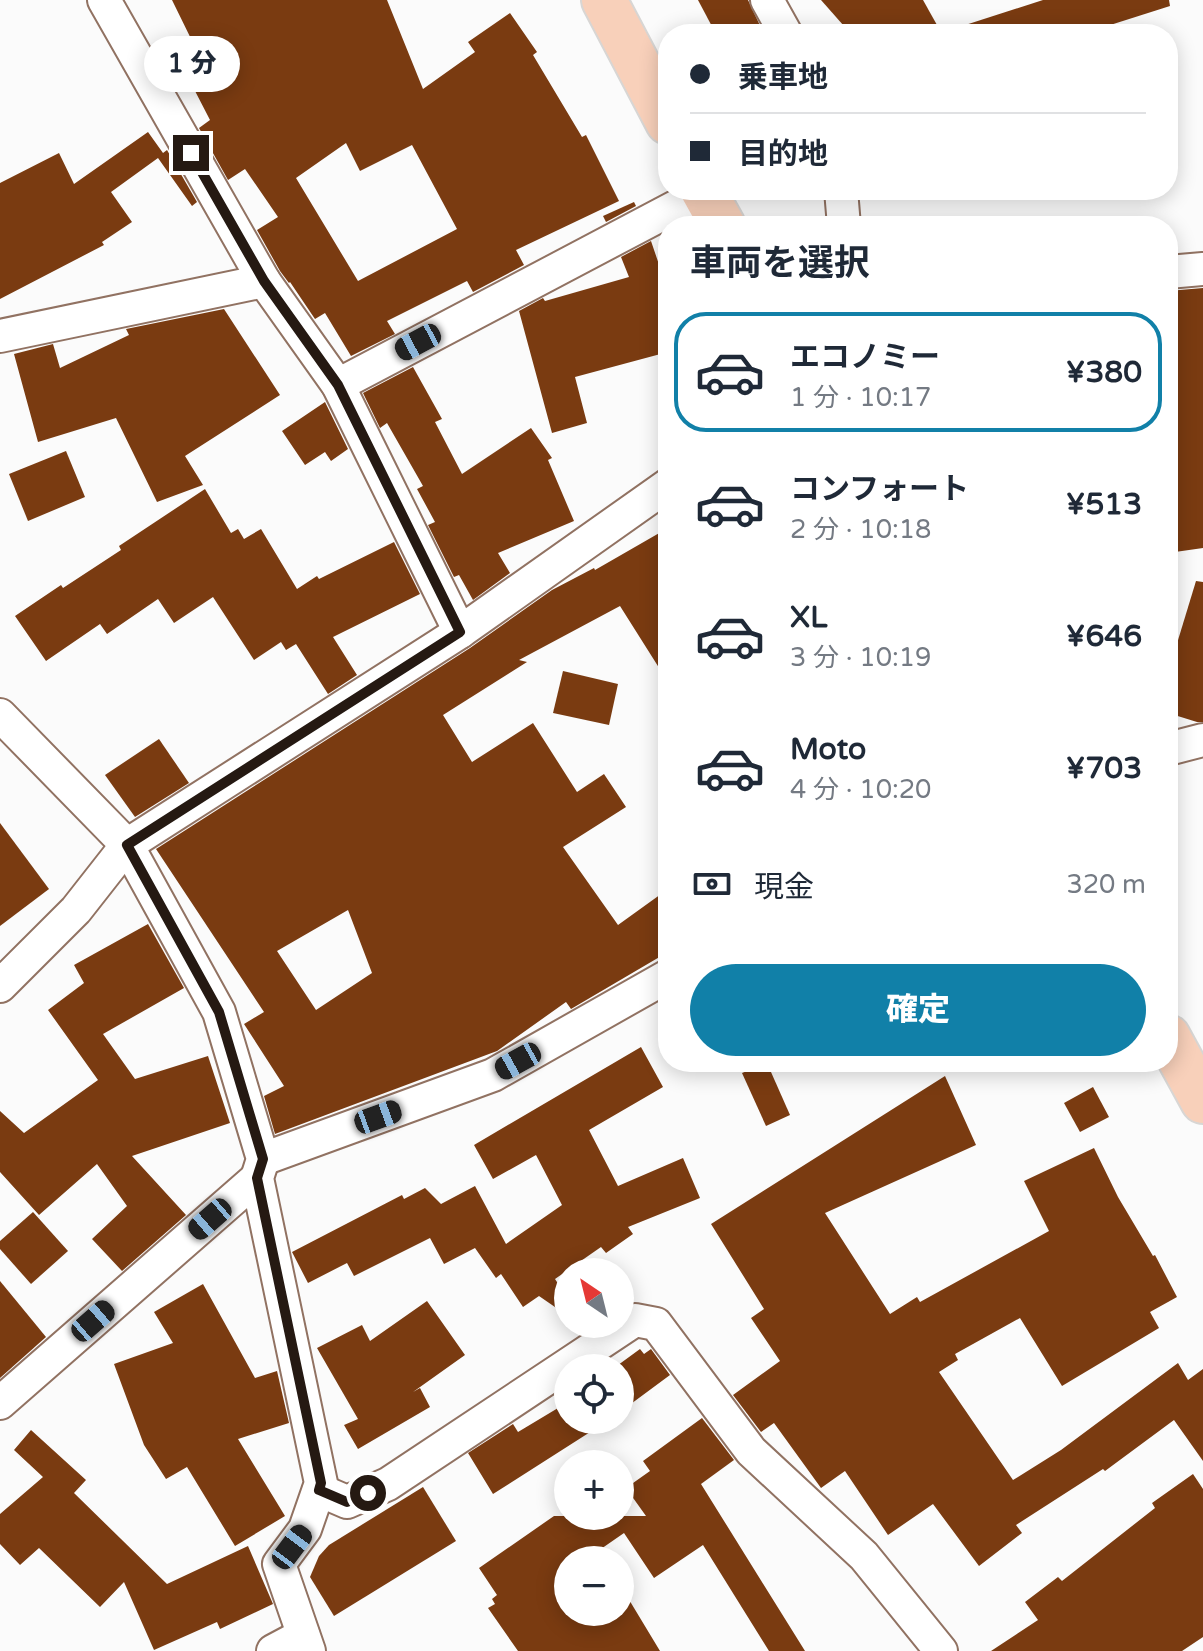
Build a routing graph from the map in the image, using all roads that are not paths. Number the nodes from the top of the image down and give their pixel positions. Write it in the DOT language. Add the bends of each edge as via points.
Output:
graph roads {
  1 [pos="104,0"];
  2 [pos="604,0"];
  3 [pos="767,0"];
  4 [pos="780,24"];
  5 [pos="658,103"];
  6 [pos="710,203"];
  7 [pos="683,216"];
  8 [pos="658,228"];
  9 [pos="1203,269"];
  10 [pos="1178,271"];
  11 [pos="264,281"];
  12 [pos="0,336"];
  13 [pos="338,385"];
  14 [pos="658,492"];
  15 [pos="460,632"];
  16 [pos="0,715"];
  17 [pos="1203,740"];
  18 [pos="1178,746"];
  19 [pos="127,845"];
  20 [pos="658,982"];
  21 [pos="0,986"];
  22 [pos="1178,1055"];
  23 [pos="1203,1101"];
  24 [pos="260,1169"];
  25 [pos="0,1403"];
  26 [pos="319,1490"];
  27 [pos="306,1643"];
  28 [pos="273,1651"];
  29 [pos="941,1651"];
  1 -- 11 [label="street"];
  2 -- 5 [label="highway"];
  3 -- 4 [label="street"];
  6 -- 7 [label="street"];
  8 -- 13 [label="street"];
  9 -- 10 [label="street"];
  11 -- 12 [label="street"];
  11 -- 13 [label="street"];
  13 -- 15 [label="street"];
  14 -- 15 [label="street"];
  15 -- 19 [label="street"];
  16 -- 19 [label="street"];
  17 -- 18 [label="street"];
  19 -- 21 [label="street" via="76,910"];
  19 -- 24 [label="street" via="219,1012"];
  20 -- 24 [label="street" via="493,1075"];
  22 -- 23 [label="highway"];
  24 -- 25 [label="street"];
  24 -- 26 [label="street"];
  26 -- 27 [label="street" via="305,1529 279,1564"];
  26 -- 29 [label="street" via="347,1502 388,1484 635,1320 656,1324 751,1451 864,1556"];
  27 -- 28 [label="street"];
}
